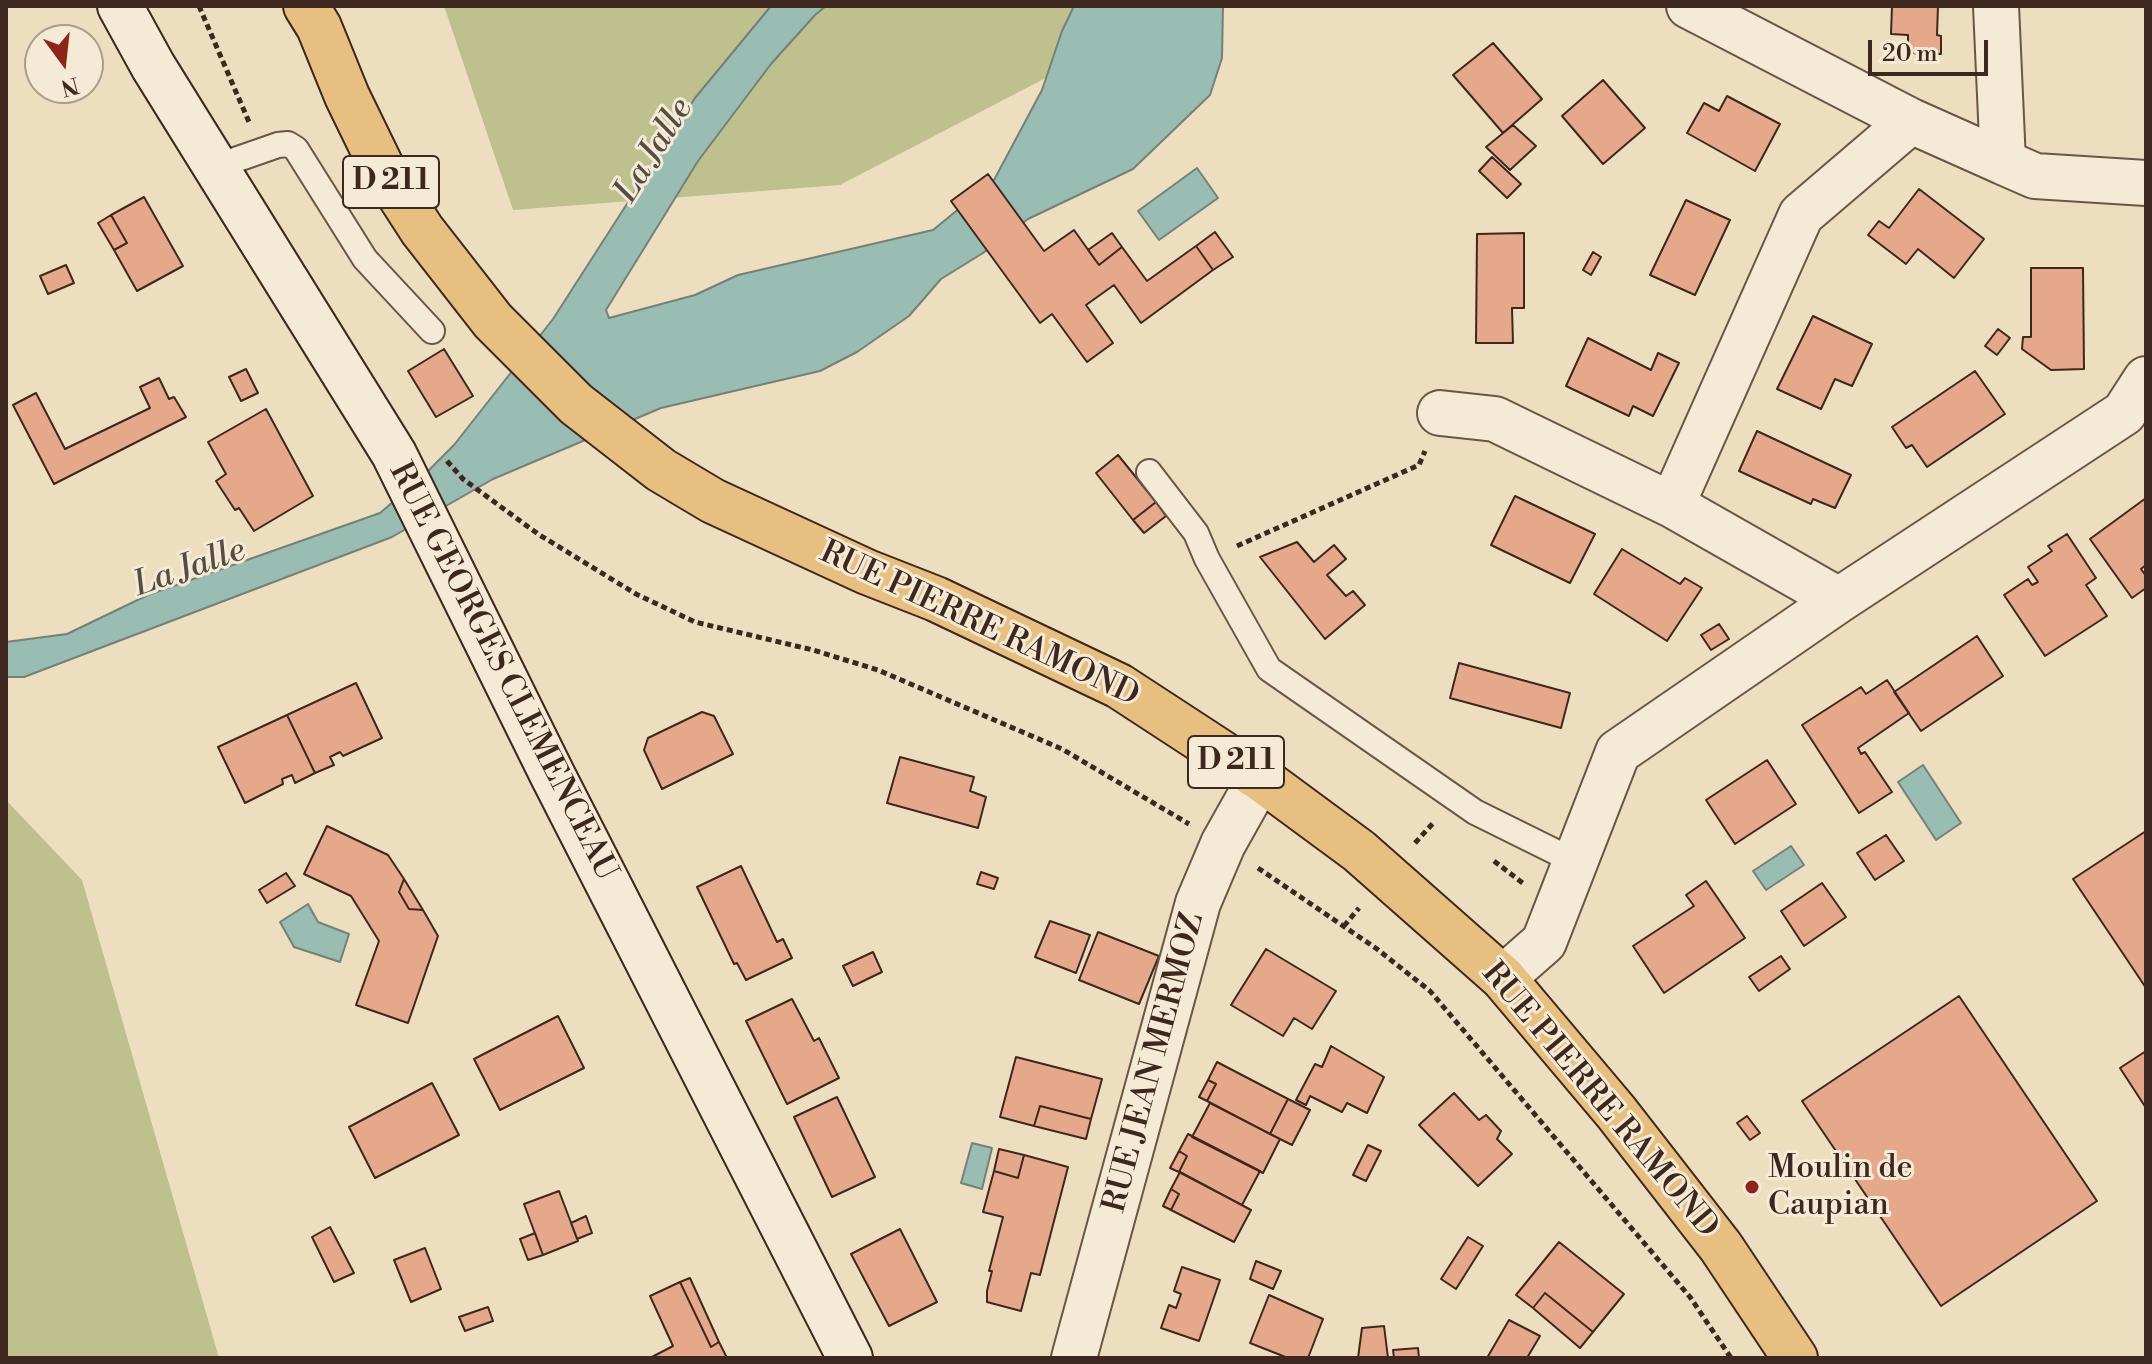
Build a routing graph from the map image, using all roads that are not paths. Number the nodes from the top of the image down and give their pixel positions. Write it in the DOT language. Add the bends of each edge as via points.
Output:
graph roads {
  1 [pos="120,6"];
  2 [pos="1689,6"];
  3 [pos="1996,6"];
  4 [pos="313,13"];
  5 [pos="1911,121"];
  6 [pos="2003,162"];
  7 [pos="218,169"];
  8 [pos="2146,183"];
  9 [pos="432,331"];
  10 [pos="2146,379"];
  11 [pos="1440,413"];
  12 [pos="1149,472"];
  13 [pos="1672,505"];
  14 [pos="1839,600"];
  15 [pos="1260,778"];
  16 [pos="1576,862"];
  17 [pos="1503,978"];
  18 [pos="1083,1355"];
  19 [pos="850,1358"];
  20 [pos="1795,1358"];
  1 -- 7 [label="street, RUE GEORGES CLEMENCEAU"];
  2 -- 5 [label="street"];
  3 -- 6 [label="street"];
  4 -- 15 [label="main road, RUE PIERRE RAMOND / D 211" via="382,168 422,230 493,321 576,404 661,470 713,501 1119,686"];
  5 -- 6 [label="street"];
  5 -- 13 [label="street" via="1801,215"];
  6 -- 8 [label="street" via="2035,176"];
  7 -- 9 [label="lane" via="278,145 296,149 365,259"];
  7 -- 19 [label="street, RUE GEORGES CLEMENCEAU" via="394,454"];
  10 -- 14 [label="street" via="2124,413"];
  11 -- 13 [label="street" via="1495,419"];
  12 -- 16 [label="lane" via="1196,533 1269,669 1475,812"];
  13 -- 14 [label="street"];
  14 -- 16 [label="street" via="1618,752"];
  15 -- 17 [label="main road, RUE PIERRE RAMOND / D 211" via="1359,851"];
  15 -- 18 [label="street, RUE JEAN MERMOZ" via="1198,903"];
  16 -- 17 [label="street" via="1544,942"];
  17 -- 20 [label="main road, RUE PIERRE RAMOND / D 211" via="1721,1247"];
}
